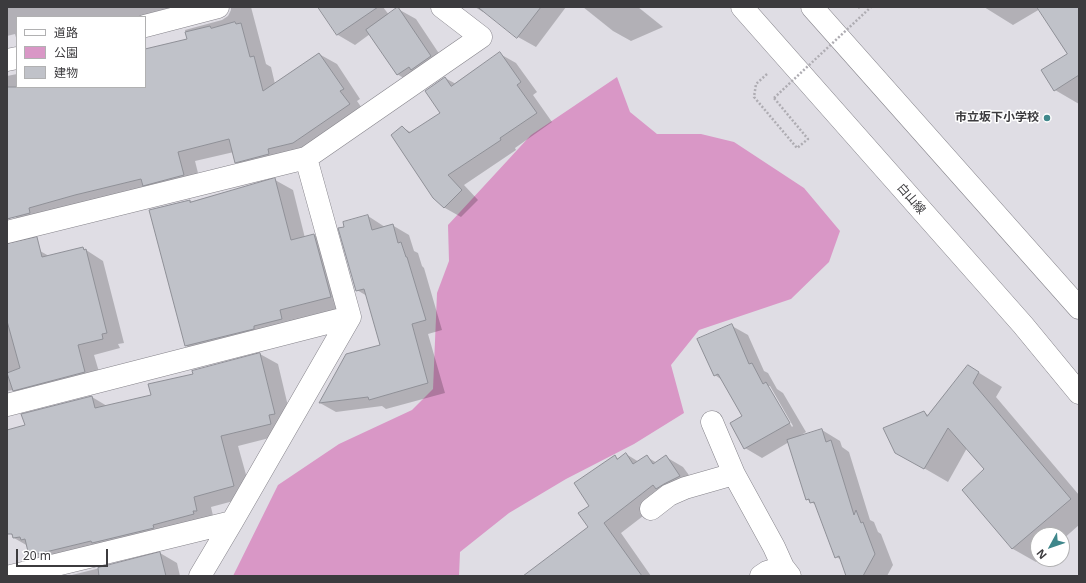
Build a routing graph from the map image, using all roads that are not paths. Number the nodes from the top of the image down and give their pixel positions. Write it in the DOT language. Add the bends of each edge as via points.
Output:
graph roads {
  1 [pos="218,7"];
  2 [pos="442,7"];
  3 [pos="742,7"];
  4 [pos="812,7"];
  5 [pos="146,26"];
  6 [pos="306,158"];
  7 [pos="7,232"];
  8 [pos="1079,308"];
  9 [pos="350,317"];
  10 [pos="1079,393"];
  11 [pos="7,405"];
  12 [pos="712,422"];
  13 [pos="734,474"];
  14 [pos="650,509"];
  15 [pos="232,522"];
  16 [pos="786,571"];
  17 [pos="11,576"];
  18 [pos="200,576"];
  19 [pos="761,576"];
  1 -- 5 [label="street"];
  2 -- 6 [label="street" via="482,37"];
  3 -- 10 [label="street, 白山線" via="1023,325"];
  4 -- 8 [label="street"];
  6 -- 7 [label="street"];
  6 -- 9 [label="street"];
  9 -- 11 [label="street"];
  9 -- 15 [label="street"];
  12 -- 13 [label="street"];
  13 -- 14 [label="street" via="685,488 669,495"];
  13 -- 16 [label="street"];
  15 -- 17 [label="street"];
  15 -- 18 [label="street"];
  16 -- 19 [label="street" via="767,572"];
}
